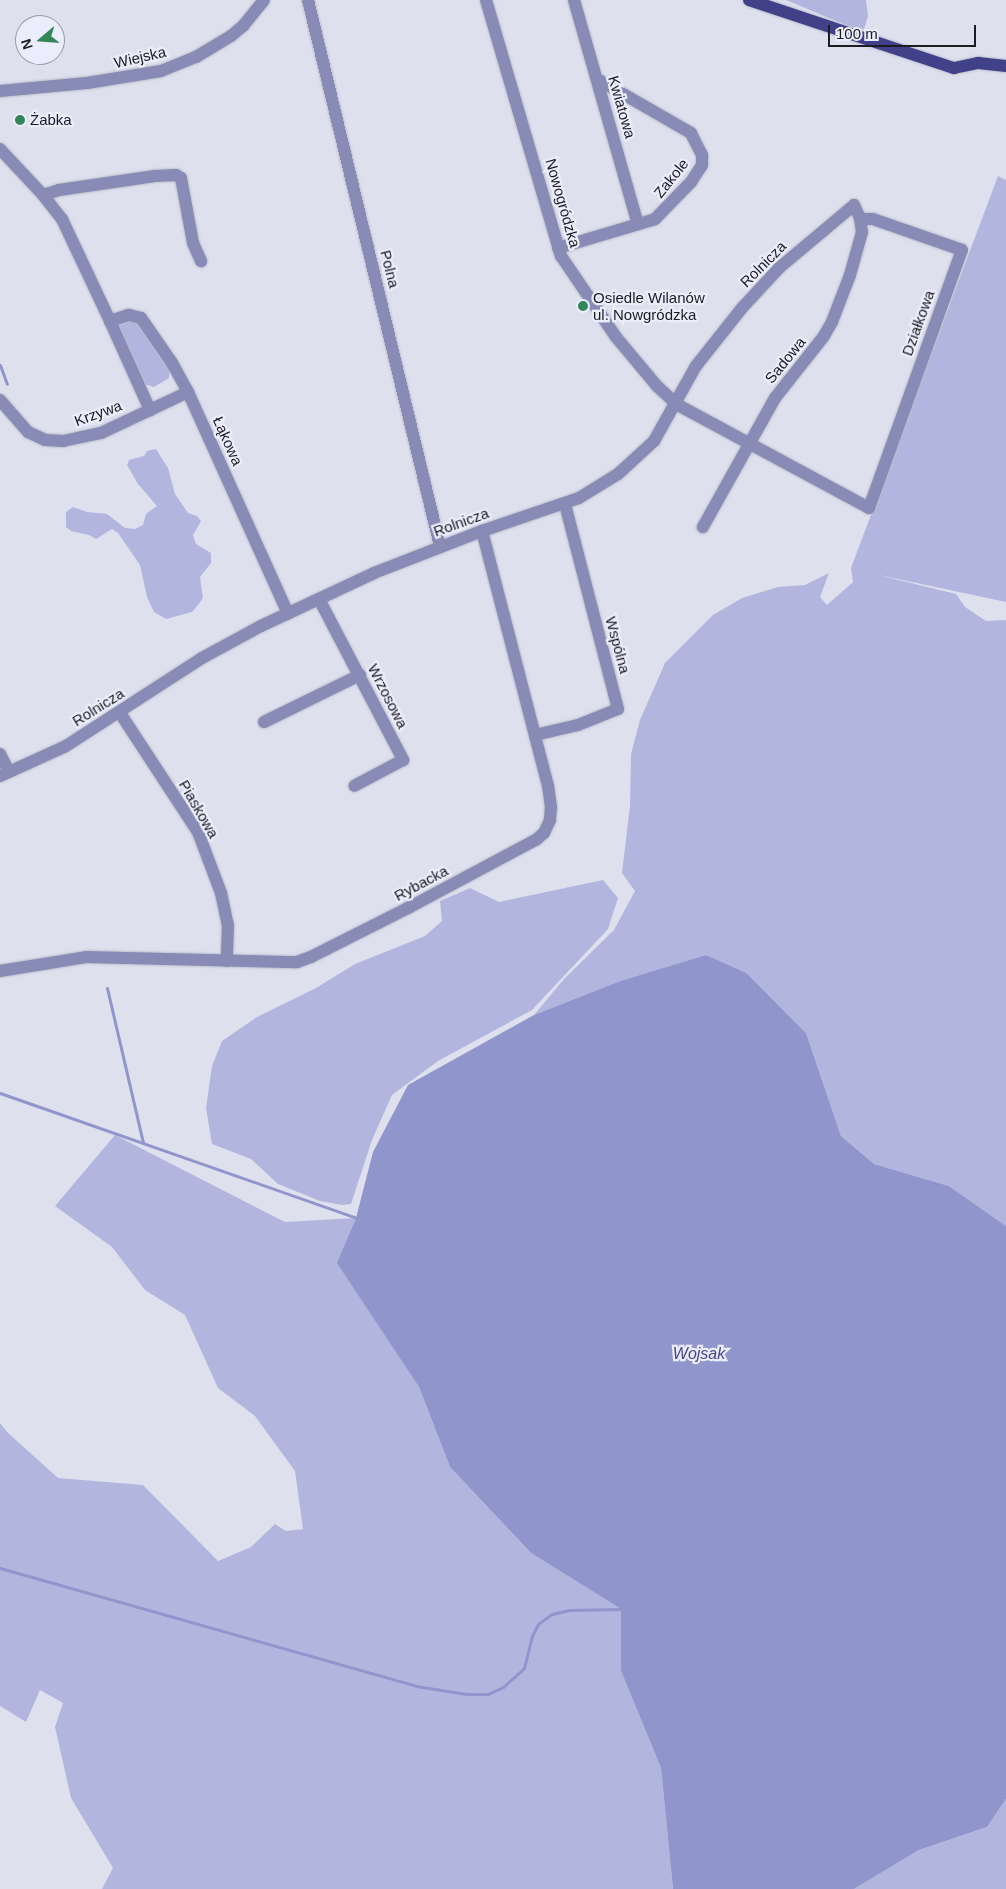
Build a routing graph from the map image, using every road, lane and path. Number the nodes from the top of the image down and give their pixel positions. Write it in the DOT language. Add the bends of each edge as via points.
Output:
graph roads {
  1 [pos="264,0"];
  2 [pos="308,0"];
  3 [pos="486,0"];
  4 [pos="574,0"];
  5 [pos="749,0"];
  6 [pos="1006,66"];
  7 [pos="596,79"];
  8 [pos="0,91"];
  9 [pos="0,149"];
  10 [pos="43,195"];
  11 [pos="854,205"];
  12 [pos="860,219"];
  13 [pos="638,224"];
  14 [pos="558,248"];
  15 [pos="201,262"];
  16 [pos="110,321"];
  17 [pos="188,392"];
  18 [pos="0,400"];
  19 [pos="676,404"];
  20 [pos="150,410"];
  21 [pos="749,444"];
  22 [pos="565,504"];
  23 [pos="868,508"];
  24 [pos="704,527"];
  25 [pos="482,531"];
  26 [pos="440,546"];
  27 [pos="319,599"];
  28 [pos="288,613"];
  29 [pos="360,675"];
  30 [pos="120,713"];
  31 [pos="264,722"];
  32 [pos="535,735"];
  33 [pos="0,754"];
  34 [pos="4,774"];
  35 [pos="354,786"];
  36 [pos="227,961"];
  37 [pos="0,971"];
  1 -- 8 [label="street, Wiejska" via="232,36 196,57 167,68 87,84"];
  2 -- 26 [label="street, Polna"];
  3 -- 14 [label="street, Nowogródzka"];
  4 -- 7 [label="street, Kwiatowa"];
  5 -- 6 [label="main road" via="954,68 978,63"];
  7 -- 13 [label="street, Kwiatowa"];
  7 -- 13 [label="street, Zakole" via="691,133 702,155 700,171 664,212 655,219"];
  9 -- 10 [label="street"];
  10 -- 15 [label="street" via="176,175 181,178 193,243"];
  10 -- 16 [label="street" via="70,235"];
  11 -- 12 [label="street, Sadowa"];
  11 -- 19 [label="street, Rolnicza" via="764,283 706,352"];
  12 -- 21 [label="street, Sadowa" via="862,232 832,322 775,398"];
  12 -- 23 [label="street, Działkowa" via="873,219 962,250"];
  13 -- 14 [label="street, Zakole"];
  14 -- 19 [label="street, Nowogródzka" via="566,266 616,336 656,386"];
  16 -- 17 [label="street, Łąkowa" via="129,315 141,318 172,362"];
  16 -- 20 [label="street"];
  17 -- 20 [label="street, Krzywa"];
  17 -- 28 [label="street, Łąkowa"];
  18 -- 20 [label="street, Krzywa" via="28,432 54,441 96,435"];
  19 -- 21 [label="street, Nowogródzka"];
  19 -- 22 [label="street, Rolnicza" via="654,441 634,462 593,490"];
  21 -- 23 [label="street, Nowogródzka"];
  21 -- 24 [label="street, Sadowa"];
  22 -- 25 [label="street, Rolnicza"];
  22 -- 32 [label="street, Wspólna" via="618,709 578,725"];
  25 -- 26 [label="street, Rolnicza"];
  25 -- 32 [label="street, Rybacka"];
  26 -- 27 [label="street, Rolnicza"];
  27 -- 28 [label="street, Rolnicza"];
  27 -- 29 [label="street, Wrzosowa"];
  28 -- 30 [label="street, Rolnicza" via="202,658"];
  29 -- 31 [label="street"];
  29 -- 35 [label="street, Wrzosowa" via="403,760"];
  30 -- 34 [label="street, Rolnicza" via="66,746"];
  30 -- 36 [label="street, Piaskowa" via="198,832 221,893 228,926"];
  32 -- 36 [label="street, Rybacka" via="551,807 550,820 537,839 311,957 297,962"];
  33 -- 34 [label="street"];
  36 -- 37 [label="street, Rybacka" via="86,957"];
}
